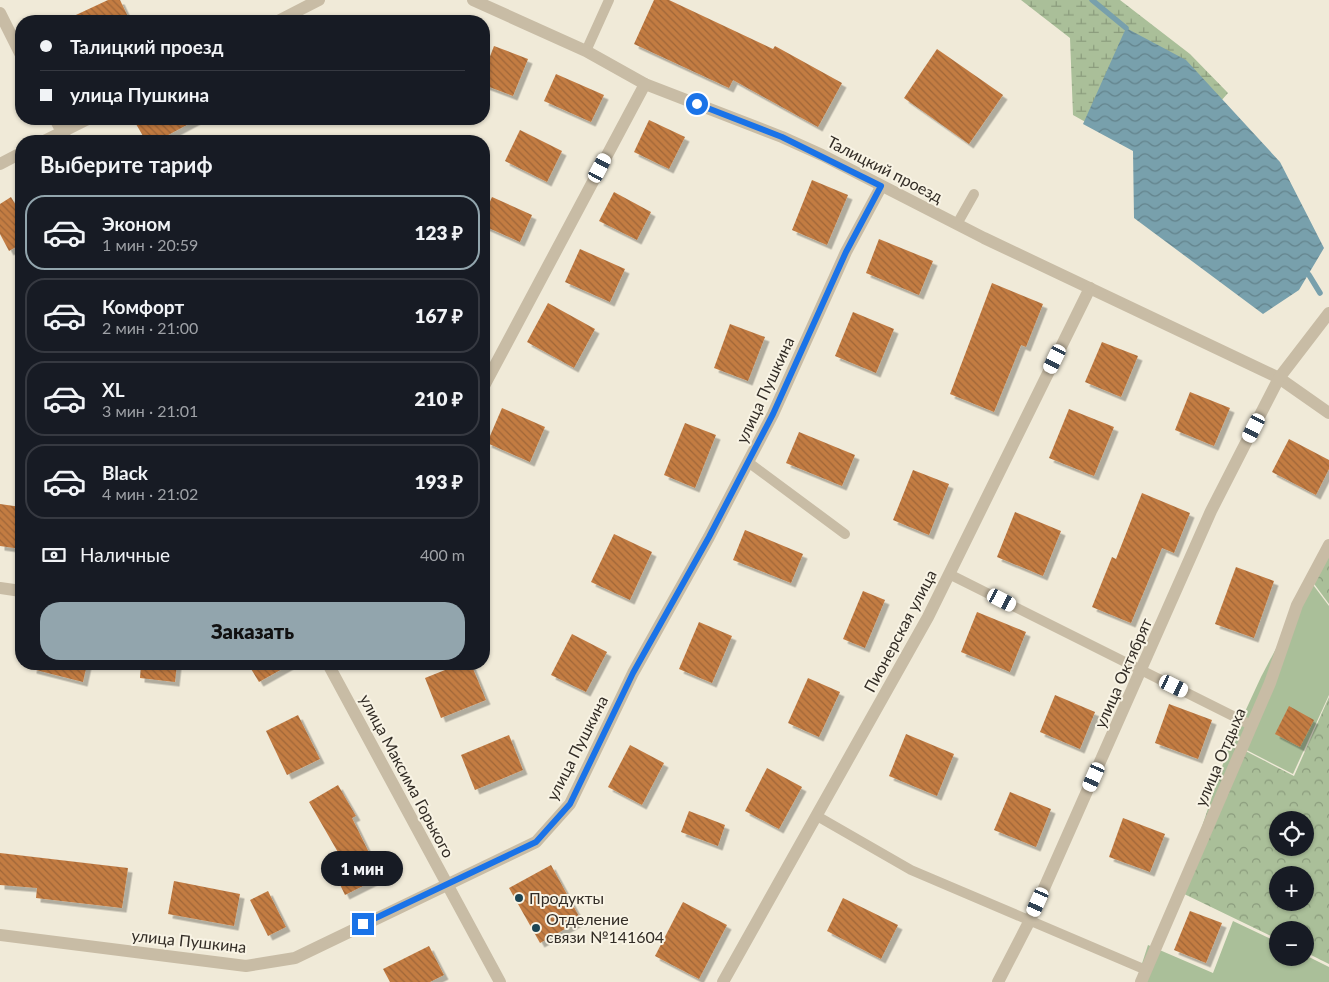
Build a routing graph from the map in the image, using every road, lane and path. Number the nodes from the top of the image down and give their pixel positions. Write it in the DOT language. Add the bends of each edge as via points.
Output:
graph roads {
  1 [pos="319,0"];
  2 [pos="473,0"];
  3 [pos="609,0"];
  4 [pos="0,13"];
  5 [pos="290,15"];
  6 [pos="15,43"];
  7 [pos="586,51"];
  8 [pos="645,84"];
  9 [pos="80,125"];
  10 [pos="67,135"];
  11 [pos="15,156"];
  12 [pos="0,164"];
  13 [pos="881,186"];
  14 [pos="974,194"];
  15 [pos="957,224"];
  16 [pos="1090,288"];
  17 [pos="1329,313"];
  18 [pos="490,375"];
  19 [pos="1279,378"];
  20 [pos="1329,413"];
  21 [pos="748,462"];
  22 [pos="845,534"];
  23 [pos="1329,545"];
  24 [pos="949,574"];
  25 [pos="0,588"];
  26 [pos="15,590"];
  27 [pos="331,670"];
  28 [pos="1142,670"];
  29 [pos="1251,725"];
  30 [pos="816,816"];
  31 [pos="446,884"];
  32 [pos="1030,920"];
  33 [pos="0,935"];
  34 [pos="1143,976"];
  35 [pos="500,982"];
  36 [pos="723,982"];
  37 [pos="998,982"];
  1 -- 5 [label="street"];
  2 -- 7 [label="street, Талицкий проезд"];
  3 -- 7 [label="lane"];
  4 -- 6 [label="street"];
  7 -- 8 [label="street, Талицкий проезд"];
  8 -- 13 [label="street, Талицкий проезд" via="782,137"];
  8 -- 18 [label="street"];
  9 -- 10 [label="street"];
  11 -- 12 [label="street"];
  13 -- 15 [label="street, Талицкий проезд"];
  13 -- 21 [label="street, улица Пушкина" via="846,252"];
  14 -- 15 [label="lane"];
  15 -- 16 [label="street, Талицкий проезд"];
  16 -- 19 [label="street, Талицкий проезд"];
  16 -- 24 [label="street, Пионерская улица"];
  17 -- 19 [label="street, улица Октябрят"];
  19 -- 20 [label="street"];
  19 -- 28 [label="street, улица Октябрят" via="1211,511"];
  21 -- 22 [label="lane"];
  21 -- 31 [label="street, улица Пушкина" via="633,673 570,804 536,842"];
  23 -- 29 [label="street, улица Отдыха" via="1297,605 1270,683"];
  24 -- 28 [label="lane"];
  24 -- 30 [label="street, Пионерская улица"];
  25 -- 26 [label="street"];
  27 -- 31 [label="street, улица Максима Горького"];
  28 -- 29 [label="lane"];
  28 -- 32 [label="street, улица Октябрят"];
  29 -- 34 [label="street, улица Отдыха"];
  30 -- 32 [label="lane" via="911,870"];
  30 -- 36 [label="street, Пионерская улица"];
  31 -- 33 [label="street, улица Пушкина" via="295,958 246,966"];
  31 -- 35 [label="street, улица Максима Горького"];
  32 -- 34 [label="lane"];
  32 -- 37 [label="street, улица Октябрят"];
}
